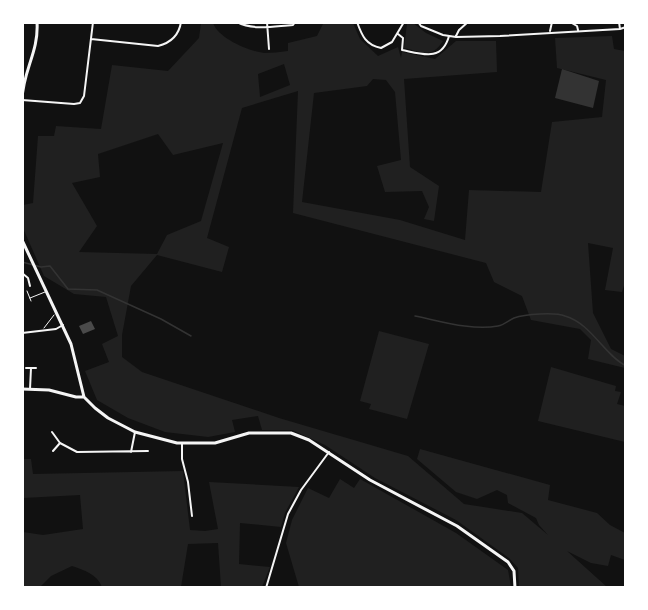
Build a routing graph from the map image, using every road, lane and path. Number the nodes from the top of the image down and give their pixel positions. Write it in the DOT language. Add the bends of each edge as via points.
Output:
graph roads {
  1 [pos="37,22"];
  2 [pos="93,22"];
  3 [pos="181,22"];
  4 [pos="237,22"];
  5 [pos="267,22"];
  6 [pos="295,22"];
  7 [pos="357,22"];
  8 [pos="404,22"];
  9 [pos="418,22"];
  10 [pos="468,22"];
  11 [pos="552,22"];
  12 [pos="570,22"];
  13 [pos="619,22"];
  14 [pos="267,27"];
  15 [pos="626,27"];
  16 [pos="620,29"];
  17 [pos="578,30"];
  18 [pos="549,32"];
  19 [pos="398,34"];
  20 [pos="449,36"];
  21 [pos="456,37"];
  22 [pos="91,39"];
  23 [pos="269,49"];
  24 [pos="22,66"];
  25 [pos="28,67"];
  26 [pos="23,84"];
  27 [pos="22,100"];
  28 [pos="23,242"];
  29 [pos="22,273"];
  30 [pos="30,286"];
  31 [pos="27,291"];
  32 [pos="47,292"];
  33 [pos="30,298"];
  34 [pos="31,301"];
  35 [pos="57,313"];
  36 [pos="63,325"];
  37 [pos="44,330"];
  38 [pos="22,333"];
  39 [pos="26,368"];
  40 [pos="31,368"];
  41 [pos="36,368"];
  42 [pos="22,389"];
  43 [pos="30,390"];
  44 [pos="84,397"];
  45 [pos="52,432"];
  46 [pos="135,432"];
  47 [pos="60,443"];
  48 [pos="182,443"];
  49 [pos="53,451"];
  50 [pos="131,452"];
  51 [pos="148,452"];
  52 [pos="329,452"];
  53 [pos="192,516"];
  54 [pos="515,587"];
  55 [pos="266,588"];
  1 -- 25 [label="street" via="38,38"];
  2 -- 22 [label="street"];
  3 -- 22 [label="street" via="176,36 158,46"];
  4 -- 14 [label="street" via="245,27"];
  5 -- 14 [label="street"];
  6 -- 14 [label="street"];
  7 -- 19 [label="street" via="371,46 381,48"];
  8 -- 19 [label="street"];
  9 -- 20 [label="street"];
  10 -- 21 [label="street"];
  11 -- 18 [label="street"];
  12 -- 17 [label="street"];
  13 -- 16 [label="street"];
  14 -- 23 [label="street"];
  15 -- 16 [label="street"];
  16 -- 17 [label="street"];
  17 -- 18 [label="street"];
  18 -- 21 [label="street"];
  19 -- 20 [label="street" via="403,38 402,50 430,56 438,52"];
  20 -- 21 [label="street"];
  22 -- 27 [label="street" via="80,103"];
  24 -- 25 [label="street"];
  25 -- 26 [label="street"];
  26 -- 27 [label="street"];
  28 -- 32 [label="street"];
  29 -- 30 [label="street"];
  31 -- 33 [label="lane"];
  32 -- 33 [label="lane"];
  32 -- 35 [label="street"];
  33 -- 34 [label="lane"];
  35 -- 36 [label="street"];
  35 -- 37 [label="lane"];
  36 -- 37 [label="street"];
  36 -- 44 [label="street"];
  37 -- 38 [label="street"];
  39 -- 40 [label="street"];
  40 -- 41 [label="street"];
  40 -- 43 [label="street"];
  42 -- 43 [label="street"];
  43 -- 44 [label="street"];
  44 -- 46 [label="street"];
  45 -- 47 [label="street"];
  46 -- 48 [label="street"];
  46 -- 50 [label="street"];
  47 -- 49 [label="street"];
  47 -- 50 [label="street" via="76,452"];
  48 -- 52 [label="street" via="215,443 249,433 291,433"];
  48 -- 53 [label="street"];
  50 -- 51 [label="street"];
  52 -- 54 [label="street" via="370,480 457,526 508,562 514,571"];
  52 -- 55 [label="street" via="288,514"];
}
